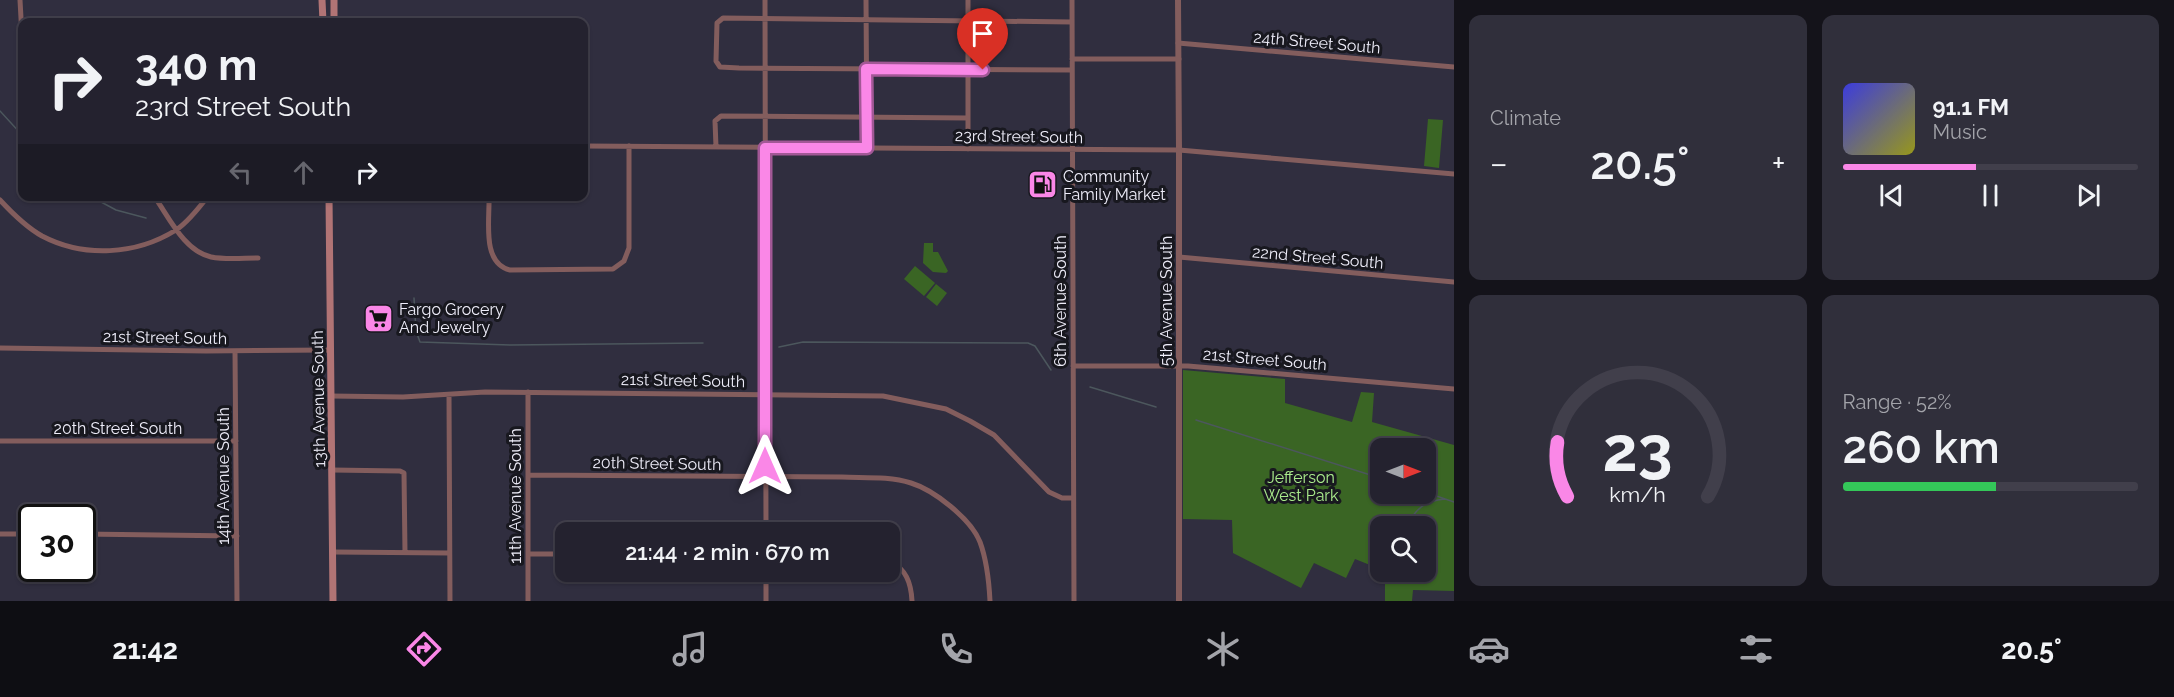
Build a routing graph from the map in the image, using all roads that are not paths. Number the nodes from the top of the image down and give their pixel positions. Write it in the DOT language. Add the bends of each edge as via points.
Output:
graph roads {
  1 [pos="20,0"];
  2 [pos="322,0"];
  3 [pos="334,0"];
  4 [pos="765,0"];
  5 [pos="866,0"];
  6 [pos="968,0"];
  7 [pos="1072,0"];
  8 [pos="1178,0"];
  9 [pos="21,18"];
  10 [pos="322,18"];
  11 [pos="334,18"];
  12 [pos="765,19"];
  13 [pos="866,19"];
  14 [pos="968,21"];
  15 [pos="1072,22"];
  16 [pos="1178,43"];
  17 [pos="1072,59"];
  18 [pos="1179,59"];
  19 [pos="1454,67"];
  20 [pos="765,68"];
  21 [pos="866,69"];
  22 [pos="968,70"];
  23 [pos="1072,70"];
  24 [pos="765,116"];
  25 [pos="866,117"];
  26 [pos="968,118"];
  27 [pos="588,146"];
  28 [pos="629,146"];
  29 [pos="716,147"];
  30 [pos="765,148"];
  31 [pos="867,148"];
  32 [pos="969,149"];
  33 [pos="1072,150"];
  34 [pos="1179,150"];
  35 [pos="1454,174"];
  36 [pos="0,200"];
  37 [pos="157,201"];
  38 [pos="203,201"];
  39 [pos="329,201"];
  40 [pos="489,201"];
  41 [pos="177,229"];
  42 [pos="1179,257"];
  43 [pos="258,258"];
  44 [pos="1454,282"];
  45 [pos="0,348"];
  46 [pos="330,350"];
  47 [pos="235,351"];
  48 [pos="1073,366"];
  49 [pos="1179,366"];
  50 [pos="1454,389"];
  51 [pos="528,392"];
  52 [pos="765,394"];
  53 [pos="449,395"];
  54 [pos="331,396"];
  55 [pos="0,441"];
  56 [pos="236,441"];
  57 [pos="332,470"];
  58 [pos="528,475"];
  59 [pos="766,477"];
  60 [pos="1073,498"];
  61 [pos="766,522"];
  62 [pos="0,534"];
  63 [pos="18,534"];
  64 [pos="96,534"];
  65 [pos="237,536"];
  66 [pos="333,552"];
  67 [pos="405,552"];
  68 [pos="450,553"];
  69 [pos="528,554"];
  70 [pos="555,554"];
  71 [pos="900,567"];
  72 [pos="766,582"];
  73 [pos="237,601"];
  74 [pos="333,601"];
  75 [pos="450,601"];
  76 [pos="528,601"];
  77 [pos="766,601"];
  78 [pos="912,601"];
  79 [pos="990,601"];
  80 [pos="1074,601"];
  81 [pos="1179,601"];
  1 -- 9 [label="street"];
  2 -- 10 [label="main road"];
  3 -- 11 [label="main road"];
  4 -- 12 [label="street"];
  5 -- 13 [label="street"];
  6 -- 14 [label="street"];
  7 -- 15 [label="street, 6th Avenue South"];
  8 -- 16 [label="street, 5th Avenue South"];
  12 -- 13 [label="street"];
  12 -- 20 [label="street"];
  12 -- 20 [label="street" via="718,21 716,61 720,67"];
  13 -- 14 [label="street"];
  13 -- 21 [label="street"];
  14 -- 15 [label="street"];
  14 -- 22 [label="street"];
  15 -- 17 [label="street, 6th Avenue South"];
  16 -- 18 [label="street, 5th Avenue South"];
  16 -- 19 [label="street, 24th Street South"];
  17 -- 18 [label="street"];
  17 -- 23 [label="street, 6th Avenue South"];
  18 -- 34 [label="street, 5th Avenue South"];
  20 -- 21 [label="street"];
  20 -- 24 [label="street"];
  21 -- 22 [label="street"];
  21 -- 25 [label="street"];
  22 -- 23 [label="street"];
  22 -- 26 [label="street"];
  23 -- 33 [label="street, 6th Avenue South"];
  24 -- 25 [label="street"];
  24 -- 29 [label="street" via="721,116 715,121"];
  24 -- 30 [label="street"];
  25 -- 26 [label="street"];
  25 -- 31 [label="street"];
  26 -- 32 [label="street"];
  27 -- 28 [label="street, 23rd Street South"];
  28 -- 29 [label="street, 23rd Street South"];
  28 -- 40 [label="street" via="629,248 619,266 608,270 510,270 499,266 490,246"];
  29 -- 30 [label="street, 23rd Street South"];
  30 -- 31 [label="street, 23rd Street South"];
  30 -- 52 [label="street"];
  31 -- 32 [label="street, 23rd Street South"];
  32 -- 33 [label="street, 23rd Street South"];
  33 -- 34 [label="street, 23rd Street South"];
  33 -- 48 [label="street, 6th Avenue South"];
  34 -- 35 [label="street, 23rd Street South"];
  34 -- 42 [label="street, 5th Avenue South"];
  36 -- 41 [label="street" via="43,236 81,248 110,252 130,249"];
  37 -- 41 [label="street"];
  38 -- 41 [label="street"];
  39 -- 46 [label="main road, 13th Avenue South"];
  41 -- 43 [label="street" via="189,245 210,257"];
  42 -- 44 [label="street, 22nd Street South"];
  42 -- 49 [label="street, 5th Avenue South"];
  45 -- 47 [label="street, 21st Street South"];
  46 -- 47 [label="street, 21st Street South"];
  46 -- 54 [label="main road, 13th Avenue South"];
  47 -- 56 [label="street, 14th Avenue South"];
  48 -- 49 [label="street, 21st Street South"];
  48 -- 60 [label="street, 6th Avenue South"];
  49 -- 50 [label="street, 21st Street South"];
  49 -- 81 [label="street, 5th Avenue South"];
  51 -- 52 [label="street, 21st Street South"];
  51 -- 53 [label="street, 21st Street South"];
  51 -- 58 [label="street, 11th Avenue South"];
  52 -- 59 [label="street"];
  52 -- 60 [label="street, 21st Street South" via="883,396 946,409 994,435 1049,492"];
  53 -- 54 [label="street, 21st Street South"];
  53 -- 68 [label="street"];
  54 -- 57 [label="main road, 13th Avenue South"];
  55 -- 56 [label="street, 20th Street South"];
  56 -- 65 [label="street, 14th Avenue South"];
  57 -- 66 [label="main road, 13th Avenue South"];
  57 -- 67 [label="street" via="404,474"];
  58 -- 59 [label="street, 20th Street South"];
  58 -- 69 [label="street, 11th Avenue South"];
  59 -- 61 [label="street"];
  59 -- 79 [label="street, 20th Street South" via="889,479 912,483 939,497 963,518 979,540 989,573"];
  60 -- 80 [label="street, 6th Avenue South"];
  62 -- 63 [label="street"];
  64 -- 65 [label="street"];
  65 -- 73 [label="street, 14th Avenue South"];
  66 -- 67 [label="street"];
  66 -- 74 [label="main road, 13th Avenue South"];
  67 -- 68 [label="street"];
  68 -- 75 [label="street"];
  69 -- 70 [label="street"];
  69 -- 76 [label="street, 11th Avenue South"];
  71 -- 78 [label="street" via="908,577"];
  72 -- 77 [label="street"];
}
